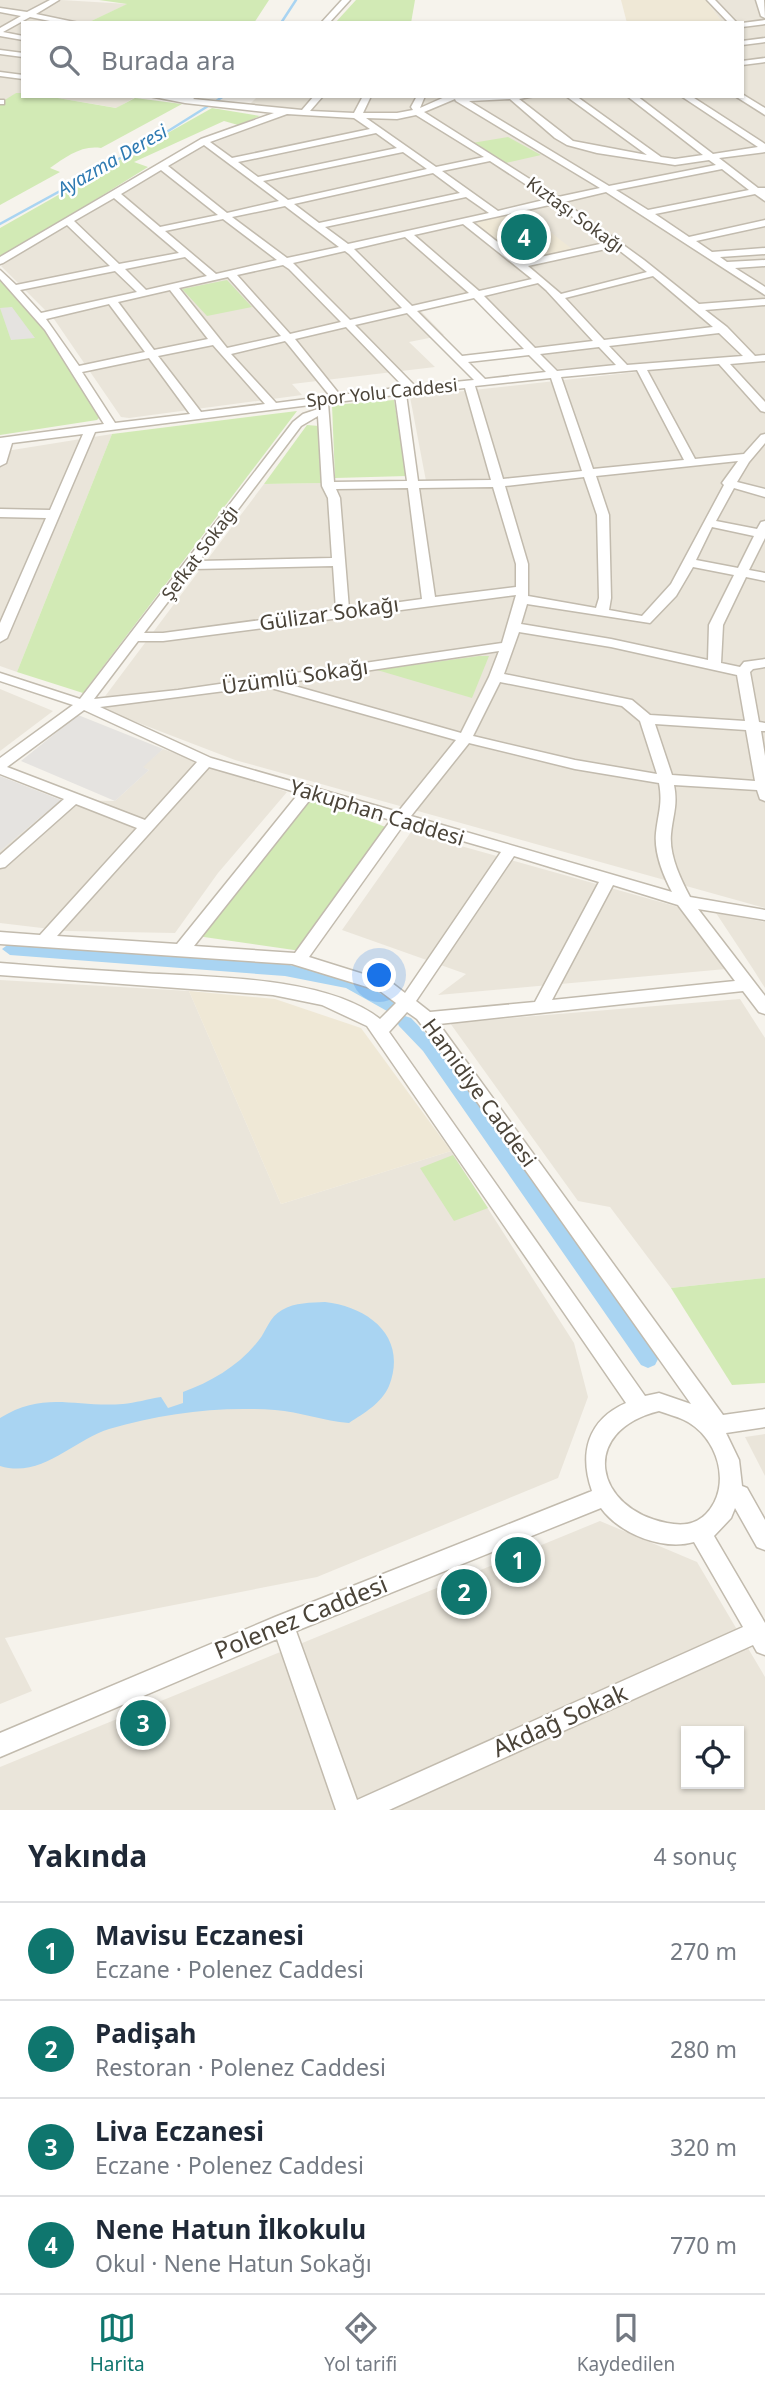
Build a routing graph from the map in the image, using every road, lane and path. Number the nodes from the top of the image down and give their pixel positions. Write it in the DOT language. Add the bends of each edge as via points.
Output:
graph roads {
  1 [pos="51,0"];
  2 [pos="346,0"];
  3 [pos="711,0"];
  4 [pos="760,0"];
  5 [pos="0,10"];
  6 [pos="25,15"];
  7 [pos="765,19"];
  8 [pos="62,21"];
  9 [pos="327,21"];
  10 [pos="731,21"];
  11 [pos="744,24"];
  12 [pos="1,30"];
  13 [pos="21,37"];
  14 [pos="765,40"];
  15 [pos="744,43"];
  16 [pos="0,52"];
  17 [pos="21,55"];
  18 [pos="761,60"];
  19 [pos="765,69"];
  20 [pos="0,74"];
  21 [pos="21,77"];
  22 [pos="256,98"];
  23 [pos="317,98"];
  24 [pos="366,98"];
  25 [pos="420,98"];
  26 [pos="453,98"];
  27 [pos="458,98"];
  28 [pos="513,98"];
  29 [pos="573,98"];
  30 [pos="634,98"];
  31 [pos="688,98"];
  32 [pos="742,98"];
  33 [pos="189,99"];
  34 [pos="246,109"];
  35 [pos="284,112"];
  36 [pos="418,112"];
  37 [pos="304,113"];
  38 [pos="765,113"];
  39 [pos="357,116"];
  40 [pos="378,130"];
  41 [pos="204,141"];
  42 [pos="569,143"];
  43 [pos="765,148"];
  44 [pos="407,149"];
  45 [pos="542,151"];
  46 [pos="712,157"];
  47 [pos="491,158"];
  48 [pos="230,161"];
  49 [pos="662,161"];
  50 [pos="162,166"];
  51 [pos="725,166"];
  52 [pos="435,169"];
  53 [pos="256,180"];
  54 [pos="607,190"];
  55 [pos="760,190"];
  56 [pos="116,194"];
  57 [pos="468,194"];
  58 [pos="765,198"];
  59 [pos="285,202"];
  60 [pos="556,202"];
  61 [pos="648,213"];
  62 [pos="225,215"];
  63 [pos="498,215"];
  64 [pos="68,221"];
  65 [pos="466,222"];
  66 [pos="765,223"];
  67 [pos="318,226"];
  68 [pos="158,230"];
  69 [pos="408,235"];
  70 [pos="689,240"];
  71 [pos="615,244"];
  72 [pos="348,248"];
  73 [pos="765,251"];
  74 [pos="187,254"];
  75 [pos="713,255"];
  76 [pos="0,261"];
  77 [pos="282,262"];
  78 [pos="765,263"];
  79 [pos="522,264"];
  80 [pos="728,265"];
  81 [pos="119,268"];
  82 [pos="0,273"];
  83 [pos="655,273"];
  84 [pos="230,274"];
  85 [pos="214,277"];
  86 [pos="540,280"];
  87 [pos="172,286"];
  88 [pos="15,288"];
  89 [pos="763,290"];
  90 [pos="144,293"];
  91 [pos="476,294"];
  92 [pos="559,297"];
  93 [pos="111,300"];
  94 [pos="765,302"];
  95 [pos="699,307"];
  96 [pos="410,310"];
  97 [pos="39,317"];
  98 [pos="348,324"];
  99 [pos="723,329"];
  100 [pos="287,337"];
  101 [pos="215,341"];
  102 [pos="602,342"];
  103 [pos="530,350"];
  104 [pos="224,352"];
  105 [pos="152,354"];
  106 [pos="751,358"];
  107 [pos="765,358"];
  108 [pos="459,360"];
  109 [pos="721,360"];
  110 [pos="640,366"];
  111 [pos="624,368"];
  112 [pos="76,370"];
  113 [pos="555,375"];
  114 [pos="475,383"];
  115 [pos="765,388"];
  116 [pos="747,389"];
  117 [pos="406,390"];
  118 [pos="337,398"];
  119 [pos="272,405"];
  120 [pos="323,406"];
  121 [pos="765,409"];
  122 [pos="197,415"];
  123 [pos="111,426"];
  124 [pos="91,429"];
  125 [pos="765,437"];
  126 [pos="4,441"];
  127 [pos="744,457"];
  128 [pos="691,462"];
  129 [pos="0,463"];
  130 [pos="590,473"];
  131 [pos="497,483"];
  132 [pos="729,483"];
  133 [pos="413,485"];
  134 [pos="328,486"];
  135 [pos="765,493"];
  136 [pos="0,513"];
  137 [pos="52,514"];
  138 [pos="708,523"];
  139 [pos="764,531"];
  140 [pos="339,562"];
  141 [pos="691,563"];
  142 [pos="190,565"];
  143 [pos="743,573"];
  144 [pos="765,576"];
  145 [pos="521,595"];
  146 [pos="429,600"];
  147 [pos="343,612"];
  148 [pos="602,612"];
  149 [pos="514,627"];
  150 [pos="137,636"];
  151 [pos="0,638"];
  152 [pos="506,646"];
  153 [pos="765,663"];
  154 [pos="714,665"];
  155 [pos="743,672"];
  156 [pos="0,677"];
  157 [pos="496,677"];
  158 [pos="266,681"];
  159 [pos="83,704"];
  160 [pos="646,719"];
  161 [pos="758,727"];
  162 [pos="464,740"];
  163 [pos="206,761"];
  164 [pos="0,767"];
  165 [pos="667,780"];
  166 [pos="765,789"];
  167 [pos="308,792"];
  168 [pos="74,798"];
  169 [pos="400,819"];
  170 [pos="147,826"];
  171 [pos="509,852"];
  172 [pos="0,863"];
  173 [pos="608,880"];
  174 [pos="684,901"];
  175 [pos="765,915"];
  176 [pos="0,938"];
  177 [pos="43,942"];
  178 [pos="182,949"];
  179 [pos="299,960"];
  180 [pos="0,969"];
  181 [pos="749,985"];
  182 [pos="407,1002"];
  183 [pos="540,1007"];
  184 [pos="765,1008"];
  185 [pos="426,1019"];
  186 [pos="380,1030"];
  187 [pos="639,1405"];
  188 [pos="765,1418"];
  189 [pos="718,1424"];
  190 [pos="738,1495"];
  191 [pos="605,1496"];
  192 [pos="700,1532"];
  193 [pos="765,1540"];
  194 [pos="283,1625"];
  195 [pos="762,1638"];
  196 [pos="0,1745"];
  197 [pos="348,1810"];
  198 [pos="362,1810"];
  1 -- 6 [label="street"];
  2 -- 9 [label="street"];
  3 -- 10 [label="street"];
  4 -- 7 [label="street"];
  5 -- 6 [label="street"];
  6 -- 8 [label="street"];
  6 -- 12 [label="street"];
  7 -- 11 [label="street"];
  12 -- 13 [label="street"];
  14 -- 15 [label="street"];
  16 -- 17 [label="street"];
  18 -- 19 [label="street"];
  20 -- 21 [label="street"];
  22 -- 34 [label="street"];
  23 -- 37 [label="street"];
  24 -- 39 [label="street"];
  25 -- 36 [label="street" via="415,107"];
  26 -- 36 [label="street"];
  27 -- 45 [label="street"];
  28 -- 42 [label="street"];
  29 -- 49 [label="street"];
  30 -- 46 [label="street"];
  31 -- 43 [label="street"];
  32 -- 38 [label="street"];
  33 -- 34 [label="street"];
  34 -- 35 [label="street"];
  35 -- 37 [label="street"];
  35 -- 41 [label="street"];
  36 -- 39 [label="street"];
  36 -- 47 [label="street, Kıztaşı Sokağı"];
  37 -- 39 [label="street"];
  39 -- 40 [label="street"];
  40 -- 44 [label="street"];
  40 -- 48 [label="street"];
  41 -- 48 [label="street"];
  41 -- 50 [label="street"];
  42 -- 45 [label="street"];
  42 -- 49 [label="street"];
  43 -- 46 [label="street"];
  44 -- 52 [label="street"];
  44 -- 53 [label="street"];
  45 -- 54 [label="street"];
  46 -- 49 [label="street"];
  46 -- 51 [label="street"];
  47 -- 52 [label="street"];
  47 -- 60 [label="street, Kıztaşı Sokağı"];
  48 -- 53 [label="street"];
  50 -- 56 [label="street"];
  50 -- 62 [label="street"];
  51 -- 54 [label="street"];
  51 -- 55 [label="street"];
  52 -- 57 [label="street"];
  52 -- 59 [label="street"];
  53 -- 59 [label="street"];
  54 -- 60 [label="street"];
  54 -- 61 [label="street"];
  55 -- 58 [label="street"];
  55 -- 61 [label="street"];
  56 -- 64 [label="street"];
  56 -- 68 [label="street"];
  57 -- 63 [label="street"];
  57 -- 67 [label="street"];
  59 -- 62 [label="street"];
  59 -- 67 [label="street"];
  60 -- 63 [label="street"];
  60 -- 71 [label="street, Kıztaşı Sokağı"];
  61 -- 70 [label="street"];
  62 -- 68 [label="street"];
  62 -- 77 [label="street"];
  63 -- 65 [label="street"];
  64 -- 76 [label="street"];
  64 -- 81 [label="street"];
  65 -- 69 [label="street"];
  65 -- 79 [label="street"];
  66 -- 70 [label="street"];
  67 -- 72 [label="street"];
  68 -- 74 [label="street"];
  69 -- 72 [label="street"];
  69 -- 91 [label="street"];
  70 -- 75 [label="street"];
  71 -- 79 [label="street"];
  71 -- 83 [label="street, Kıztaşı Sokağı"];
  72 -- 77 [label="street"];
  72 -- 96 [label="street"];
  73 -- 75 [label="street"];
  74 -- 81 [label="street"];
  74 -- 85 [label="street"];
  75 -- 80 [label="street"];
  77 -- 84 [label="street"];
  77 -- 98 [label="street"];
  78 -- 80 [label="street"];
  79 -- 86 [label="street"];
  80 -- 89 [label="street"];
  81 -- 88 [label="street"];
  81 -- 90 [label="street"];
  82 -- 88 [label="street"];
  83 -- 92 [label="street"];
  83 -- 95 [label="street, Kıztaşı Sokağı"];
  84 -- 85 [label="street"];
  84 -- 100 [label="street"];
  85 -- 87 [label="street"];
  86 -- 91 [label="street"];
  86 -- 92 [label="street"];
  87 -- 90 [label="street"];
  87 -- 101 [label="street"];
  88 -- 97 [label="street"];
  90 -- 93 [label="street"];
  91 -- 96 [label="street"];
  91 -- 103 [label="street"];
  92 -- 102 [label="street"];
  93 -- 97 [label="street"];
  93 -- 105 [label="street"];
  94 -- 95 [label="street"];
  95 -- 99 [label="street, Kıztaşı Sokağı"];
  96 -- 98 [label="street"];
  96 -- 108 [label="street"];
  97 -- 112 [label="street"];
  98 -- 100 [label="street"];
  98 -- 117 [label="street"];
  99 -- 102 [label="street"];
  99 -- 106 [label="street, Kıztaşı Sokağı"];
  100 -- 104 [label="street"];
  100 -- 118 [label="street"];
  101 -- 104 [label="street"];
  101 -- 105 [label="street"];
  102 -- 103 [label="street"];
  102 -- 111 [label="street"];
  103 -- 108 [label="street"];
  103 -- 113 [label="street"];
  104 -- 119 [label="street"];
  105 -- 112 [label="street"];
  105 -- 122 [label="street"];
  106 -- 107 [label="street, Spor Yolu Caddesi"];
  106 -- 109 [label="street, Spor Yolu Caddesi"];
  108 -- 114 [label="street"];
  109 -- 110 [label="street, Spor Yolu Caddesi"];
  109 -- 116 [label="street"];
  110 -- 111 [label="street, Spor Yolu Caddesi"];
  110 -- 128 [label="street"];
  111 -- 113 [label="street, Spor Yolu Caddesi"];
  112 -- 123 [label="street"];
  113 -- 114 [label="street, Spor Yolu Caddesi"];
  113 -- 130 [label="street"];
  114 -- 117 [label="street, Spor Yolu Caddesi"];
  114 -- 131 [label="street"];
  115 -- 116 [label="street"];
  116 -- 121 [label="street"];
  117 -- 118 [label="street, Spor Yolu Caddesi"];
  117 -- 133 [label="street"];
  118 -- 120 [label="street, Spor Yolu Caddesi"];
  119 -- 120 [label="street, Spor Yolu Caddesi"];
  119 -- 122 [label="street, Spor Yolu Caddesi"];
  120 -- 134 [label="street"];
  120 -- 142 [label="street, Şefkat Sokağı" via="297,424"];
  122 -- 123 [label="street, Spor Yolu Caddesi"];
  123 -- 124 [label="street, Spor Yolu Caddesi"];
  124 -- 126 [label="street, Spor Yolu Caddesi"];
  124 -- 137 [label="street"];
  125 -- 127 [label="street, Gülizar Sokağı"];
  126 -- 129 [label="street"];
  127 -- 128 [label="street"];
  127 -- 132 [label="street, Gülizar Sokağı"];
  128 -- 130 [label="street"];
  130 -- 131 [label="street"];
  130 -- 148 [label="street" via="603,515"];
  131 -- 133 [label="street"];
  131 -- 145 [label="street" via="522,564"];
  132 -- 135 [label="street"];
  132 -- 138 [label="street, Gülizar Sokağı"];
  133 -- 134 [label="street"];
  133 -- 146 [label="street"];
  134 -- 140 [label="street" via="334,498"];
  136 -- 137 [label="street"];
  137 -- 151 [label="street"];
  138 -- 139 [label="street"];
  138 -- 141 [label="street, Gülizar Sokağı"];
  139 -- 143 [label="street"];
  140 -- 142 [label="street"];
  140 -- 147 [label="street"];
  141 -- 143 [label="street"];
  141 -- 148 [label="street, Gülizar Sokağı" via="666,604 645,620"];
  142 -- 150 [label="street, Şefkat Sokağı"];
  143 -- 144 [label="street"];
  143 -- 154 [label="street" via="716,625"];
  145 -- 146 [label="street, Gülizar Sokağı"];
  145 -- 148 [label="street, Gülizar Sokağı"];
  145 -- 149 [label="street"];
  146 -- 147 [label="street, Gülizar Sokağı"];
  147 -- 150 [label="street, Gülizar Sokağı" via="163,637"];
  149 -- 152 [label="street"];
  149 -- 154 [label="street"];
  150 -- 159 [label="street, Şefkat Sokağı"];
  152 -- 157 [label="street"];
  152 -- 158 [label="street, Üzümlü Sokağı"];
  153 -- 155 [label="street" via="749,665"];
  154 -- 155 [label="street"];
  155 -- 161 [label="street"];
  156 -- 159 [label="street, Yakuphan Caddesi"];
  157 -- 160 [label="street" via="627,703"];
  157 -- 162 [label="street"];
  158 -- 159 [label="street, Üzümlü Sokağı"];
  158 -- 162 [label="street"];
  159 -- 163 [label="street, Yakuphan Caddesi"];
  159 -- 164 [label="street"];
  160 -- 161 [label="street"];
  160 -- 165 [label="street"];
  161 -- 166 [label="street"];
  162 -- 165 [label="street"];
  162 -- 169 [label="street"];
  163 -- 167 [label="street, Yakuphan Caddesi"];
  163 -- 170 [label="street"];
  164 -- 168 [label="street"];
  165 -- 166 [label="street"];
  165 -- 174 [label="street" via="670,801 663,836 670,873"];
  167 -- 169 [label="street, Yakuphan Caddesi"];
  167 -- 178 [label="street"];
  168 -- 170 [label="street"];
  168 -- 172 [label="street"];
  169 -- 171 [label="street, Yakuphan Caddesi"];
  169 -- 179 [label="street"];
  170 -- 177 [label="street"];
  171 -- 173 [label="street, Yakuphan Caddesi"];
  171 -- 182 [label="street"];
  173 -- 174 [label="street, Yakuphan Caddesi"];
  173 -- 183 [label="street"];
  174 -- 175 [label="street, Yakuphan Caddesi"];
  174 -- 181 [label="street"];
  176 -- 177 [label="street, Hamidiye Caddesi"];
  177 -- 178 [label="street, Hamidiye Caddesi"];
  178 -- 179 [label="street, Hamidiye Caddesi"];
  179 -- 182 [label="street, Hamidiye Caddesi" via="361,978"];
  180 -- 186 [label="street" via="256,987 358,1012"];
  181 -- 183 [label="street"];
  181 -- 184 [label="street"];
  182 -- 185 [label="street, Hamidiye Caddesi"];
  182 -- 186 [label="street"];
  183 -- 185 [label="street"];
  185 -- 189 [label="street, Hamidiye Caddesi"];
  186 -- 187 [label="street"];
  187 -- 189 [label="street" via="680,1405"];
  187 -- 191 [label="street" via="615,1419 599,1441 597,1477"];
  188 -- 189 [label="street"];
  189 -- 190 [label="street" via="742,1465"];
  190 -- 192 [label="street" via="734,1507 718,1523"];
  190 -- 193 [label="street"];
  191 -- 192 [label="street" via="636,1525 657,1533 679,1536"];
  191 -- 194 [label="street, Polenez Caddesi"];
  192 -- 195 [label="street"];
  194 -- 196 [label="street, Polenez Caddesi"];
  194 -- 197 [label="street"];
  195 -- 198 [label="street, Akdağ Sokak"];
}
